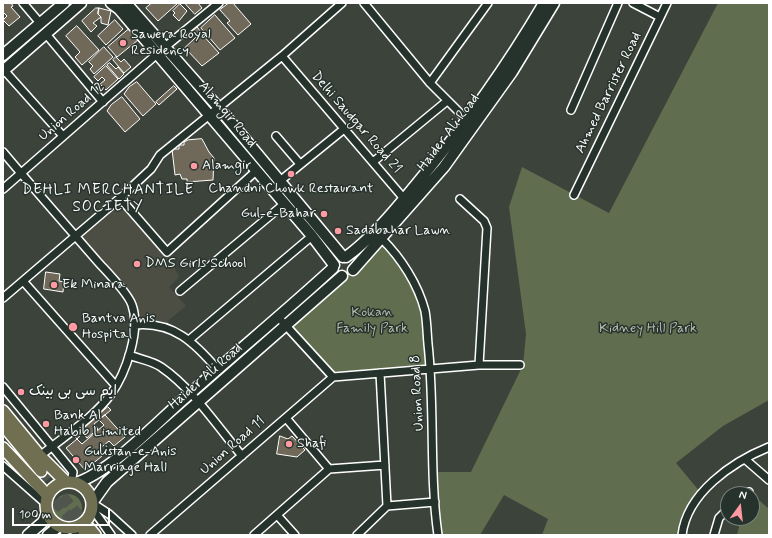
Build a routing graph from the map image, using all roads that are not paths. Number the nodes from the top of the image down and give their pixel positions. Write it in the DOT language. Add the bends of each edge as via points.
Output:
graph roads {
  1 [pos="23,3"];
  2 [pos="64,3"];
  3 [pos="81,3"];
  4 [pos="111,3"];
  5 [pos="126,3"];
  6 [pos="219,3"];
  7 [pos="342,3"];
  8 [pos="364,3"];
  9 [pos="488,3"];
  10 [pos="544,3"];
  11 [pos="554,3"];
  12 [pos="618,3"];
  13 [pos="633,3"];
  14 [pos="667,3"];
  15 [pos="660,17"];
  16 [pos="40,23"];
  17 [pos="46,34"];
  18 [pos="161,50"];
  19 [pos="3,55"];
  20 [pos="282,56"];
  21 [pos="4,71"];
  22 [pos="430,83"];
  23 [pos="447,101"];
  24 [pos="103,102"];
  25 [pos="219,108"];
  26 [pos="571,110"];
  27 [pos="208,115"];
  28 [pos="470,123"];
  29 [pos="344,129"];
  30 [pos="63,136"];
  31 [pos="276,136"];
  32 [pos="3,152"];
  33 [pos="373,162"];
  34 [pos="300,164"];
  35 [pos="256,171"];
  36 [pos="21,173"];
  37 [pos="280,181"];
  38 [pos="3,189"];
  39 [pos="574,195"];
  40 [pos="120,198"];
  41 [pos="460,199"];
  42 [pos="407,203"];
  43 [pos="284,204"];
  44 [pos="76,236"];
  45 [pos="312,236"];
  46 [pos="382,239"];
  47 [pos="344,257"];
  48 [pos="333,266"];
  49 [pos="353,270"];
  50 [pos="342,276"];
  51 [pos="23,281"];
  52 [pos="180,291"];
  53 [pos="3,298"];
  54 [pos="279,318"];
  55 [pos="135,324"];
  56 [pos="286,327"];
  57 [pos="189,340"];
  58 [pos="129,355"];
  59 [pos="479,365"];
  60 [pos="520,365"];
  61 [pos="218,370"];
  62 [pos="431,370"];
  63 [pos="380,373"];
  64 [pos="333,377"];
  65 [pos="116,386"];
  66 [pos="3,387"];
  67 [pos="191,392"];
  68 [pos="197,402"];
  69 [pos="3,411"];
  70 [pos="286,418"];
  71 [pos="3,425"];
  72 [pos="3,441"];
  73 [pos="52,446"];
  74 [pos="3,448"];
  75 [pos="769,448"];
  76 [pos="40,456"];
  77 [pos="242,456"];
  78 [pos="746,460"];
  79 [pos="385,465"];
  80 [pos="3,466"];
  81 [pos="53,469"];
  82 [pos="329,470"];
  83 [pos="769,480"];
  84 [pos="71,483"];
  85 [pos="46,501"];
  86 [pos="435,502"];
  87 [pos="92,505"];
  88 [pos="387,506"];
  89 [pos="278,515"];
  90 [pos="720,517"];
  91 [pos="67,531"];
  92 [pos="28,535"];
  93 [pos="48,535"];
  94 [pos="111,535"];
  95 [pos="132,535"];
  96 [pos="150,535"];
  97 [pos="254,535"];
  98 [pos="295,535"];
  99 [pos="357,535"];
  100 [pos="438,535"];
  101 [pos="682,535"];
  102 [pos="714,535"];
  1 -- 16 [label="street"];
  2 -- 16 [label="main road"];
  3 -- 17 [label="main road"];
  4 -- 18 [label="main road, Alamgir Road"];
  5 -- 18 [label="main road, Alamgir Road"];
  6 -- 18 [label="street, Union Road 12"];
  7 -- 20 [label="street"];
  8 -- 22 [label="street"];
  9 -- 22 [label="street"];
  10 -- 28 [label="main road, Haider Ali Road"];
  11 -- 28 [label="main road, Haider Ali Road" via="512,72"];
  12 -- 26 [label="street"];
  13 -- 15 [label="street"];
  14 -- 15 [label="street, Ahmed Barrister Road"];
  15 -- 39 [label="street, Ahmed Barrister Road"];
  16 -- 19 [label="main road"];
  17 -- 21 [label="main road"];
  17 -- 24 [label="street"];
  18 -- 24 [label="street, Union Road 12"];
  18 -- 25 [label="main road, Alamgir Road"];
  18 -- 27 [label="main road, Alamgir Road"];
  20 -- 25 [label="street"];
  20 -- 29 [label="street, Delhi Saudgar Road 21"];
  21 -- 30 [label="street"];
  22 -- 23 [label="street"];
  23 -- 28 [label="street"];
  23 -- 33 [label="street"];
  24 -- 30 [label="street, Union Road 12"];
  25 -- 27 [label="street"];
  25 -- 37 [label="main road, Alamgir Road"];
  27 -- 35 [label="main road, Alamgir Road"];
  27 -- 40 [label="street" via="160,154 151,169"];
  28 -- 42 [label="main road, Haider Ali Road" via="444,167"];
  29 -- 33 [label="street, Delhi Saudgar Road 21"];
  29 -- 34 [label="street"];
  30 -- 36 [label="street, Union Road 12"];
  31 -- 34 [label="street"];
  32 -- 36 [label="street"];
  33 -- 42 [label="street, Delhi Saudgar Road 21"];
  34 -- 37 [label="street"];
  35 -- 40 [label="street" via="167,252"];
  35 -- 43 [label="main road, Alamgir Road"];
  36 -- 38 [label="street, Union Road 12"];
  36 -- 44 [label="street"];
  37 -- 47 [label="main road, Alamgir Road"];
  40 -- 44 [label="street"];
  41 -- 59 [label="street" via="484,221 488,234"];
  42 -- 46 [label="main road, Haider Ali Road"];
  42 -- 47 [label="main road, Haider Ali Road"];
  43 -- 45 [label="main road, Alamgir Road"];
  43 -- 52 [label="street"];
  44 -- 51 [label="street"];
  44 -- 55 [label="street" via="132,303"];
  45 -- 48 [label="main road, Alamgir Road"];
  45 -- 57 [label="street"];
  46 -- 49 [label="main road, Haider Ali Road"];
  46 -- 62 [label="street, Union Road 8" via="403,264 424,310"];
  47 -- 48 [label="main road" via="336,259"];
  47 -- 49 [label="main road" via="353,262"];
  48 -- 50 [label="main road" via="336,273"];
  48 -- 54 [label="main road, Haider Ali Road"];
  49 -- 50 [label="main road"];
  50 -- 56 [label="main road, Haider Ali Road"];
  51 -- 53 [label="street"];
  51 -- 65 [label="street"];
  54 -- 56 [label="street"];
  54 -- 61 [label="main road, Haider Ali Road"];
  55 -- 57 [label="street" via="158,325"];
  55 -- 58 [label="street"];
  56 -- 64 [label="street"];
  56 -- 68 [label="main road, Haider Ali Road"];
  57 -- 61 [label="street"];
  58 -- 65 [label="street"];
  58 -- 67 [label="street" via="160,366"];
  59 -- 60 [label="street"];
  59 -- 62 [label="street"];
  61 -- 67 [label="main road, Haider Ali Road"];
  62 -- 63 [label="street"];
  62 -- 86 [label="street, Union Road 8"];
  63 -- 64 [label="street"];
  63 -- 79 [label="street"];
  64 -- 70 [label="street, Union Road 11"];
  65 -- 73 [label="street" via="88,417"];
  66 -- 73 [label="street"];
  67 -- 68 [label="street"];
  67 -- 84 [label="main road, Haider Ali Road" via="112,462 88,479"];
  68 -- 77 [label="street"];
  68 -- 87 [label="main road, Haider Ali Road" via="107,482"];
  69 -- 76 [label="main road"];
  70 -- 77 [label="street, Union Road 11"];
  70 -- 82 [label="street"];
  71 -- 72 [label="main road" via="37,473"];
  73 -- 76 [label="street"];
  73 -- 84 [label="street" via="73,472"];
  74 -- 85 [label="main road"];
  75 -- 78 [label="street"];
  76 -- 81 [label="main road"];
  77 -- 96 [label="street, Union Road 11"];
  78 -- 83 [label="street"];
  78 -- 101 [label="street" via="713,481 701,493 689,510"];
  79 -- 82 [label="street"];
  79 -- 88 [label="street"];
  80 -- 85 [label="street"];
  81 -- 84 [label="main road"];
  81 -- 85 [label="main road" via="54,483 48,490"];
  82 -- 89 [label="street"];
  84 -- 85 [label="main road" via="52,489"];
  84 -- 87 [label="main road" via="87,491"];
  85 -- 91 [label="main road" via="52,521"];
  85 -- 92 [label="main road" via="43,522"];
  86 -- 88 [label="street"];
  86 -- 100 [label="street, Union Road 8"];
  87 -- 91 [label="main road" via="87,521"];
  87 -- 94 [label="street"];
  87 -- 95 [label="street" via="109,514"];
  88 -- 99 [label="street"];
  89 -- 97 [label="street"];
  89 -- 98 [label="street"];
  90 -- 102 [label="street"];
  91 -- 93 [label="main road"];
}
